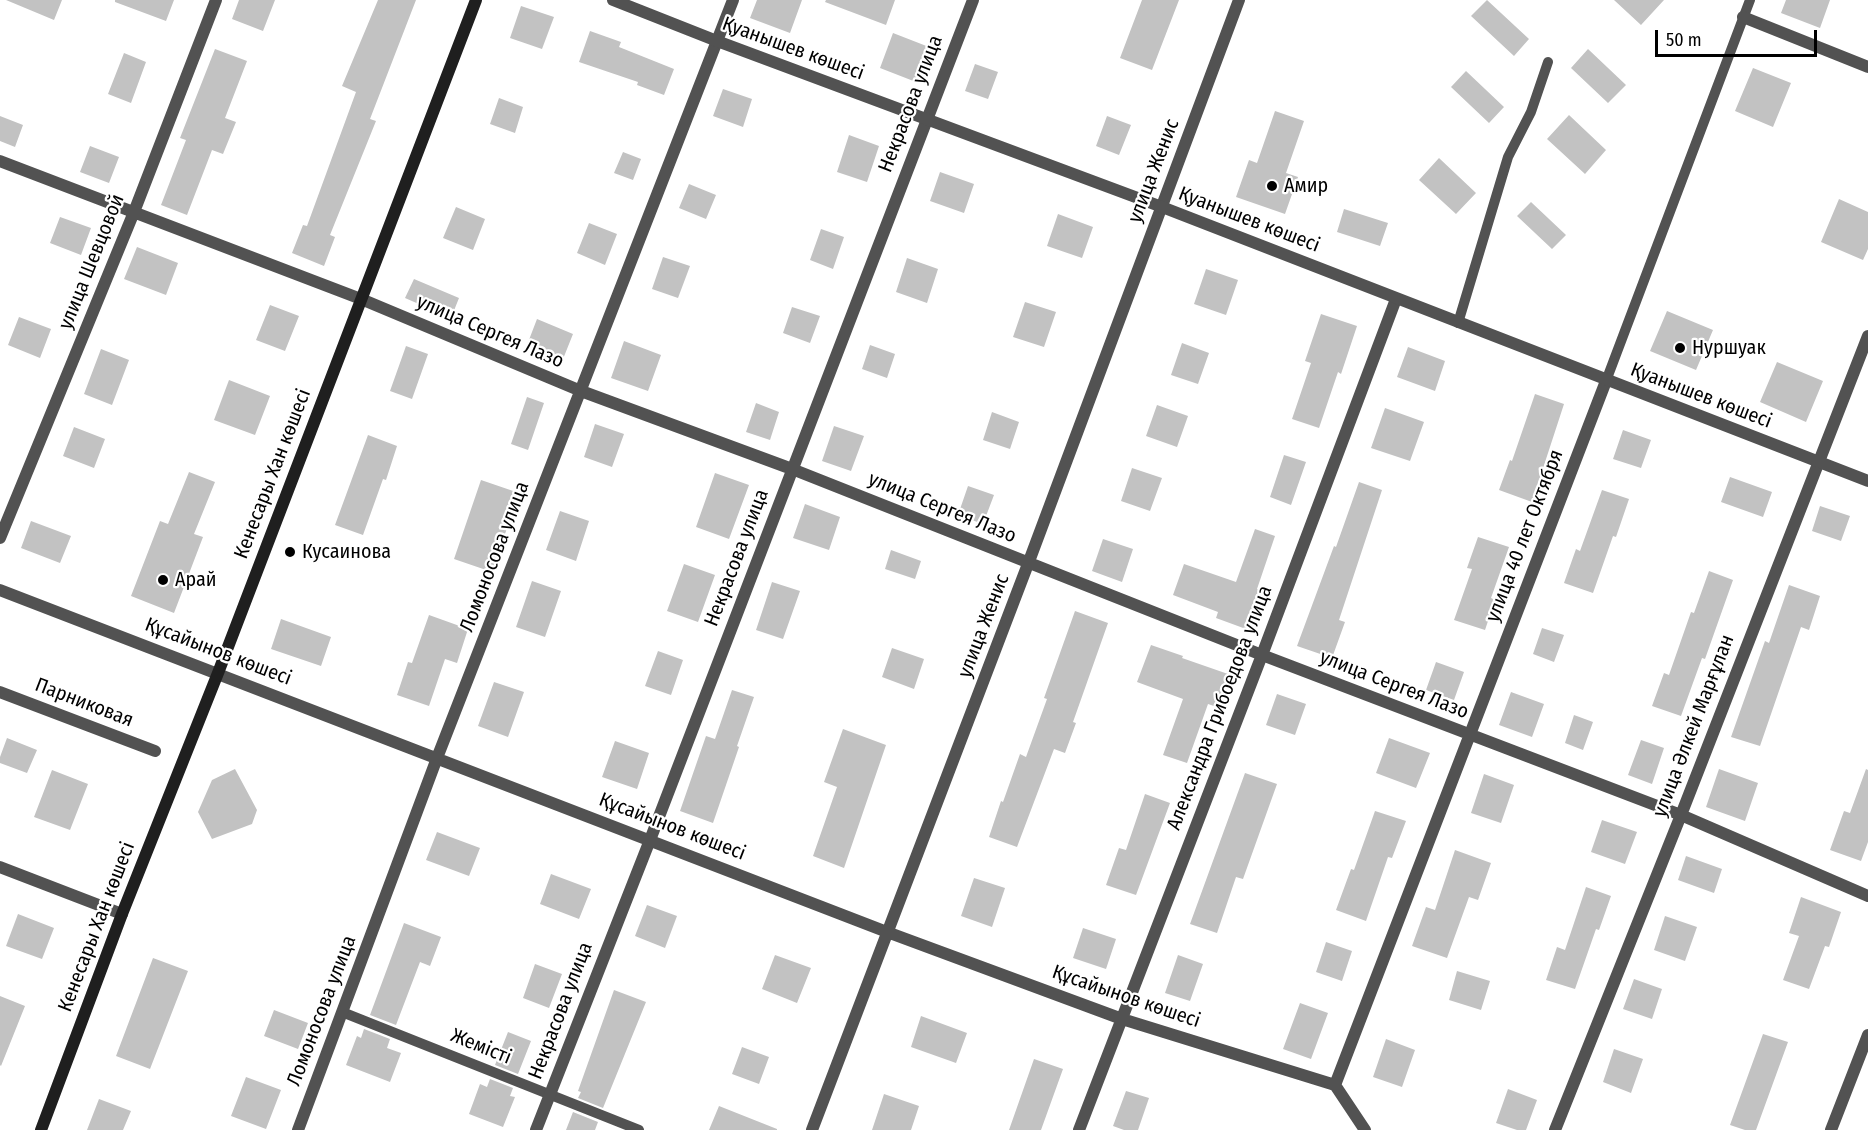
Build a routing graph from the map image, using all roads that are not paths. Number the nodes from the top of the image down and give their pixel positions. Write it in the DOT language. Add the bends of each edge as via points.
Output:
graph roads {
  1 [pos="216,0"];
  2 [pos="476,0"];
  3 [pos="613,0"];
  4 [pos="733,0"];
  5 [pos="973,0"];
  6 [pos="1239,0"];
  7 [pos="1750,0"];
  8 [pos="1743,17"];
  9 [pos="717,41"];
  10 [pos="1548,62"];
  11 [pos="1868,67"];
  12 [pos="926,118"];
  13 [pos="0,161"];
  14 [pos="1162,207"];
  15 [pos="134,212"];
  16 [pos="1396,298"];
  17 [pos="361,299"];
  18 [pos="1458,323"];
  19 [pos="1868,336"];
  20 [pos="1606,381"];
  21 [pos="580,391"];
  22 [pos="1818,461"];
  23 [pos="792,469"];
  24 [pos="1868,481"];
  25 [pos="0,538"];
  26 [pos="1028,564"];
  27 [pos="0,590"];
  28 [pos="1262,655"];
  29 [pos="218,673"];
  30 [pos="0,692"];
  31 [pos="1469,735"];
  32 [pos="155,751"];
  33 [pos="437,758"];
  34 [pos="1681,815"];
  35 [pos="650,840"];
  36 [pos="0,867"];
  37 [pos="1868,896"];
  38 [pos="122,914"];
  39 [pos="887,932"];
  40 [pos="342,1012"];
  41 [pos="1122,1019"];
  42 [pos="1868,1035"];
  43 [pos="1335,1084"];
  44 [pos="550,1095"];
  45 [pos="41,1130"];
  46 [pos="298,1130"];
  47 [pos="536,1130"];
  48 [pos="639,1130"];
  49 [pos="812,1130"];
  50 [pos="1079,1130"];
  51 [pos="1365,1130"];
  52 [pos="1555,1130"];
  53 [pos="1831,1130"];
  1 -- 15 [label="street, улица Шевцовой"];
  2 -- 17 [label="main road, Кенесары Хан көшесі"];
  3 -- 9 [label="street, Қуанышев көшесі"];
  4 -- 9 [label="street, Ломоносова улица"];
  5 -- 12 [label="street, Некрасова улица"];
  6 -- 14 [label="street, улица Женис"];
  7 -- 8 [label="lane, улица 40 лет Октября"];
  8 -- 11 [label="street"];
  8 -- 20 [label="lane, улица 40 лет Октября"];
  9 -- 12 [label="street, Қуанышев көшесі"];
  9 -- 21 [label="street, Ломоносова улица"];
  10 -- 18 [label="lane" via="1531,112 1508,157"];
  12 -- 14 [label="street, Қуанышев көшесі"];
  12 -- 23 [label="street, Некрасова улица"];
  13 -- 15 [label="street, улица Сергея Лазо"];
  14 -- 16 [label="street, Қуанышев көшесі"];
  14 -- 26 [label="street, улица Женис"];
  15 -- 17 [label="street, улица Сергея Лазо"];
  15 -- 25 [label="street, улица Шевцовой"];
  16 -- 18 [label="street, Қуанышев көшесі"];
  16 -- 28 [label="street, Александра Грибоедова улица"];
  17 -- 21 [label="street, улица Сергея Лазо"];
  17 -- 29 [label="main road, Кенесары Хан көшесі"];
  18 -- 20 [label="street, Қуанышев көшесі"];
  19 -- 22 [label="street, улица Әлкей Марғұлан"];
  20 -- 22 [label="street, Қуанышев көшесі"];
  20 -- 31 [label="street, улица 40 лет Октября"];
  21 -- 23 [label="street, улица Сергея Лазо"];
  21 -- 33 [label="street, Ломоносова улица"];
  22 -- 24 [label="street, Қуанышев көшесі"];
  22 -- 34 [label="street, улица Әлкей Марғұлан"];
  23 -- 26 [label="street, улица Сергея Лазо"];
  23 -- 35 [label="street, Некрасова улица"];
  26 -- 28 [label="street, улица Сергея Лазо"];
  26 -- 39 [label="street, улица Женис"];
  27 -- 29 [label="street, Құсайынов көшесі"];
  28 -- 31 [label="street, улица Сергея Лазо"];
  28 -- 41 [label="street, Александра Грибоедова улица"];
  29 -- 33 [label="street, Құсайынов көшесі"];
  29 -- 38 [label="main road, Кенесары Хан көшесі"];
  30 -- 32 [label="street, Парниковая"];
  31 -- 34 [label="street, улица Сергея Лазо"];
  31 -- 43 [label="street, улица 40 лет Октября"];
  33 -- 35 [label="street, Құсайынов көшесі"];
  33 -- 40 [label="street, Ломоносова улица"];
  34 -- 37 [label="street, улица Сергея Лазо"];
  34 -- 52 [label="street, улица Әлкей Марғұлан"];
  35 -- 39 [label="street, Құсайынов көшесі"];
  35 -- 44 [label="street, Некрасова улица"];
  36 -- 38 [label="street"];
  38 -- 45 [label="main road, Кенесары Хан көшесі"];
  39 -- 41 [label="street, Құсайынов көшесі"];
  39 -- 49 [label="street, улица Женис"];
  40 -- 44 [label="lane, Жемісті"];
  40 -- 46 [label="street, Ломоносова улица"];
  41 -- 43 [label="street, Құсайынов көшесі"];
  41 -- 50 [label="street, Александра Грибоедова улица"];
  42 -- 53 [label="street"];
  43 -- 51 [label="street"];
  44 -- 47 [label="street, Некрасова улица"];
  44 -- 48 [label="lane, Жемісті"];
}
